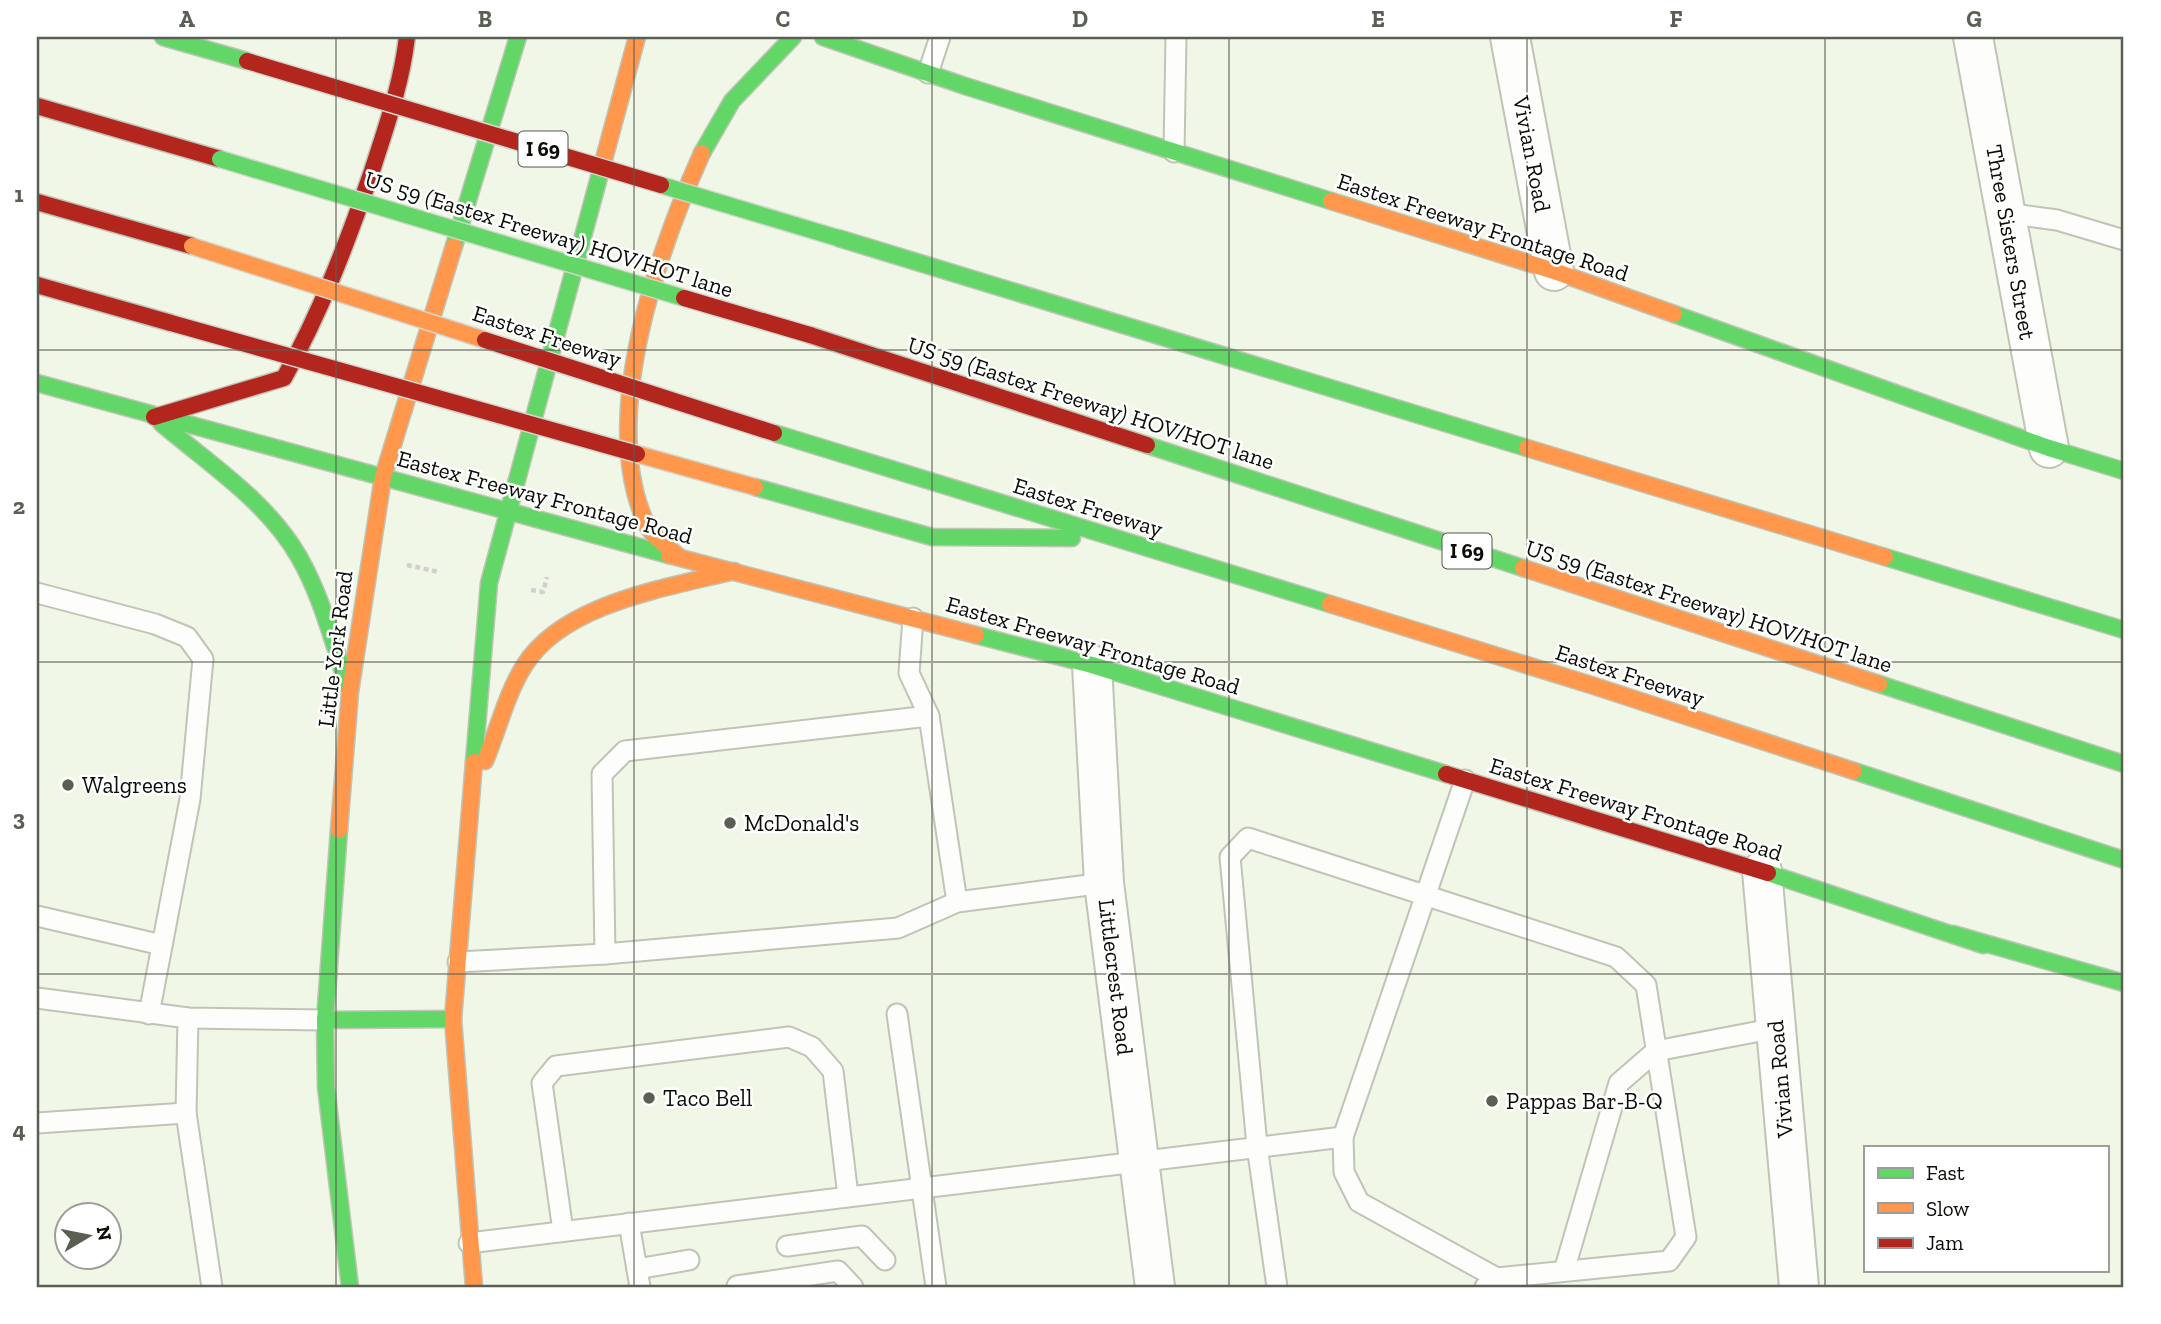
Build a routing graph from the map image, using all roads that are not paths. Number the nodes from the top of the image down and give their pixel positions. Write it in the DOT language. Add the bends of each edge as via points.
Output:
graph roads {
  1 [pos="163,37"];
  2 [pos="407,37"];
  3 [pos="518,37"];
  4 [pos="637,37"];
  5 [pos="793,37"];
  6 [pos="823,37"];
  7 [pos="940,37"];
  8 [pos="1175,37"];
  9 [pos="1510,37"];
  10 [pos="1973,37"];
  11 [pos="928,73"];
  12 [pos="37,106"];
  13 [pos="1174,152"];
  14 [pos="37,202"];
  15 [pos="2006,213"];
  16 [pos="2124,240"];
  17 [pos="1554,271"];
  18 [pos="37,285"];
  19 [pos="37,383"];
  20 [pos="154,417"];
  21 [pos="2049,447"];
  22 [pos="2124,471"];
  23 [pos="383,477"];
  24 [pos="509,512"];
  25 [pos="1113,538"];
  26 [pos="678,556"];
  27 [pos="734,570"];
  28 [pos="37,593"];
  29 [pos="913,618"];
  30 [pos="2124,630"];
  31 [pos="1092,665"];
  32 [pos="350,692"];
  33 [pos="929,716"];
  34 [pos="2124,764"];
  35 [pos="1465,779"];
  36 [pos="471,795"];
  37 [pos="2124,860"];
  38 [pos="1762,871"];
  39 [pos="1104,883"];
  40 [pos="1426,895"];
  41 [pos="957,902"];
  42 [pos="37,916"];
  43 [pos="1953,934"];
  44 [pos="162,945"];
  45 [pos="604,954"];
  46 [pos="458,962"];
  47 [pos="2124,983"];
  48 [pos="2124,992"];
  49 [pos="37,998"];
  50 [pos="149,1014"];
  51 [pos="897,1014"];
  52 [pos="188,1018"];
  53 [pos="453,1019"];
  54 [pos="325,1020"];
  55 [pos="1776,1028"];
  56 [pos="1656,1051"];
  57 [pos="186,1113"];
  58 [pos="37,1123"];
  59 [pos="1343,1137"];
  60 [pos="1257,1146"];
  61 [pos="1139,1160"];
  62 [pos="921,1187"];
  63 [pos="848,1196"];
  64 [pos="629,1223"];
  65 [pos="563,1231"];
  66 [pos="469,1243"];
  67 [pos="788,1246"];
  68 [pos="690,1260"];
  69 [pos="885,1260"];
  70 [pos="1564,1271"];
  71 [pos="638,1278"];
  72 [pos="1491,1283"];
  73 [pos="737,1286"];
  74 [pos="212,1287"];
  75 [pos="350,1287"];
  76 [pos="474,1287"];
  77 [pos="853,1287"];
  78 [pos="936,1287"];
  79 [pos="1155,1287"];
  80 [pos="1277,1287"];
  81 [pos="1799,1287"];
  1 -- 30 [label="main road, I 69, bridge"];
  2 -- 20 [label="main road" via="402,81 345,250 284,378"];
  3 -- 23 [label="main road, Little York Road"];
  4 -- 24 [label="main road"];
  5 -- 26 [label="main road" via="737,93 702,151 671,226 644,323 627,408 631,482 645,523"];
  6 -- 11 [label="main road, Eastex Freeway Frontage Road"];
  7 -- 11 [label="lane"];
  8 -- 13 [label="lane"];
  9 -- 17 [label="street, Vivian Road"];
  10 -- 15 [label="street, Three Sisters Street"];
  11 -- 13 [label="main road, Eastex Freeway Frontage Road"];
  12 -- 34 [label="main road, US 59 (Eastex Freeway) HOV/HOT lane / I 69, bridge" via="810,335"];
  13 -- 17 [label="main road, Eastex Freeway Frontage Road"];
  14 -- 25 [label="main road, Eastex Freeway, bridge" via="192,246"];
  15 -- 16 [label="lane" via="2057,220"];
  15 -- 21 [label="street, Three Sisters Street"];
  17 -- 21 [label="main road, Eastex Freeway Frontage Road"];
  18 -- 25 [label="main road, bridge" via="932,537"];
  19 -- 20 [label="main road, Eastex Freeway Frontage Road"];
  20 -- 23 [label="main road, Eastex Freeway Frontage Road"];
  20 -- 32 [label="main road" via="287,539 316,597"];
  21 -- 22 [label="main road, Eastex Freeway Frontage Road"];
  23 -- 24 [label="main road, Eastex Freeway Frontage Road"];
  23 -- 32 [label="main road, Little York Road"];
  24 -- 26 [label="main road, Eastex Freeway Frontage Road"];
  24 -- 36 [label="main road" via="489,583"];
  25 -- 37 [label="main road, Eastex Freeway" via="1591,685"];
  26 -- 27 [label="main road, Eastex Freeway Frontage Road"];
  27 -- 29 [label="main road, Eastex Freeway Frontage Road"];
  27 -- 36 [label="main road" via="600,608 566,624 524,664"];
  28 -- 44 [label="lane" via="155,624 187,637 203,659 190,799"];
  29 -- 31 [label="main road, Eastex Freeway Frontage Road"];
  29 -- 33 [label="lane" via="909,673"];
  31 -- 35 [label="main road, Eastex Freeway Frontage Road"];
  31 -- 39 [label="street, Littlecrest Road"];
  32 -- 54 [label="main road, Little York Road"];
  33 -- 41 [label="lane"];
  33 -- 45 [label="lane" via="625,751 602,774"];
  35 -- 38 [label="main road, Eastex Freeway Frontage Road"];
  35 -- 40 [label="lane"];
  36 -- 46 [label="main road"];
  38 -- 43 [label="main road, Eastex Freeway Frontage Road"];
  38 -- 55 [label="street, Vivian Road"];
  39 -- 41 [label="lane"];
  39 -- 61 [label="street, Littlecrest Road"];
  40 -- 56 [label="lane" via="1616,957 1646,985"];
  40 -- 59 [label="lane"];
  40 -- 60 [label="lane" via="1248,838 1230,857"];
  41 -- 45 [label="lane" via="898,928"];
  42 -- 44 [label="lane"];
  43 -- 47 [label="main road"];
  43 -- 48 [label="main road, Eastex Freeway Frontage Road"];
  44 -- 50 [label="lane"];
  45 -- 46 [label="lane"];
  46 -- 53 [label="main road"];
  49 -- 50 [label="lane"];
  50 -- 52 [label="lane"];
  51 -- 62 [label="lane"];
  52 -- 54 [label="lane"];
  52 -- 57 [label="lane"];
  53 -- 54 [label="main road"];
  53 -- 66 [label="main road"];
  54 -- 75 [label="main road, Little York Road" via="326,1087"];
  55 -- 56 [label="lane"];
  55 -- 81 [label="street, Vivian Road"];
  56 -- 70 [label="lane" via="1619,1083"];
  56 -- 70 [label="lane" via="1686,1237 1669,1261"];
  57 -- 58 [label="lane"];
  57 -- 74 [label="lane"];
  59 -- 60 [label="lane"];
  59 -- 72 [label="lane" via="1344,1172 1359,1202"];
  60 -- 61 [label="lane"];
  60 -- 80 [label="lane"];
  61 -- 62 [label="lane"];
  61 -- 79 [label="street, Littlecrest Road"];
  62 -- 63 [label="lane"];
  62 -- 78 [label="lane"];
  63 -- 64 [label="lane"];
  63 -- 65 [label="lane" via="833,1071 812,1047 789,1037 638,1055 556,1066 542,1083"];
  64 -- 65 [label="lane"];
  64 -- 71 [label="lane"];
  65 -- 66 [label="lane"];
  66 -- 76 [label="main road"];
  67 -- 69 [label="lane" via="862,1236"];
  68 -- 71 [label="lane"];
  70 -- 72 [label="lane"];
  73 -- 77 [label="lane" via="838,1271"];
}
